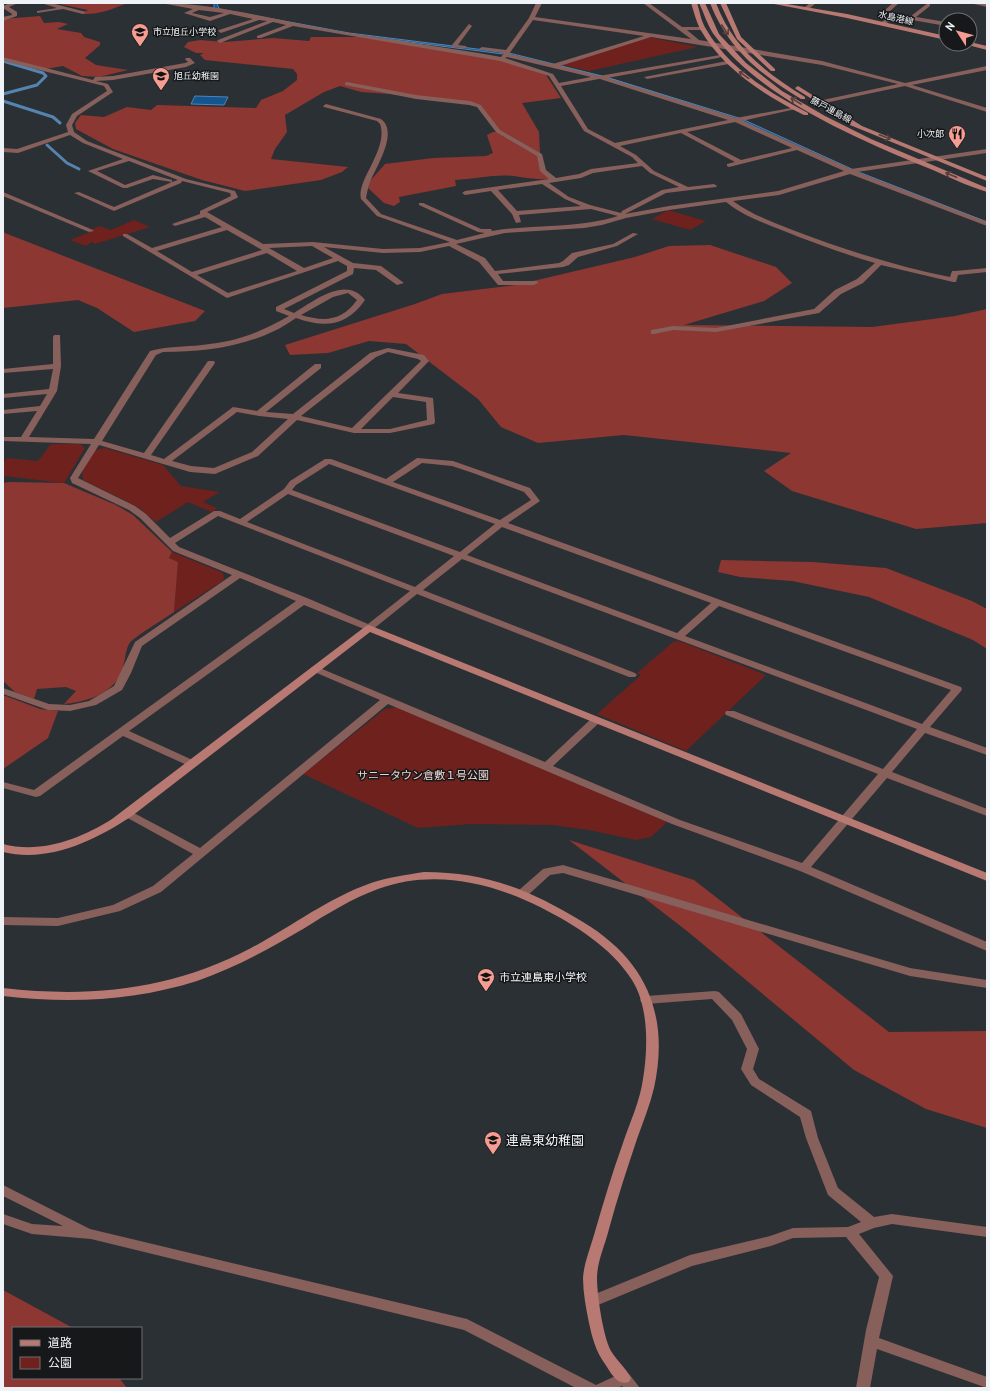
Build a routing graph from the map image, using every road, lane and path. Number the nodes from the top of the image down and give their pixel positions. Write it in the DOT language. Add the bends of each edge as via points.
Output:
graph roads {
  1 [pos="15,3"];
  2 [pos="44,3"];
  3 [pos="164,3"];
  4 [pos="539,3"];
  5 [pos="646,3"];
  6 [pos="694,3"];
  7 [pos="702,3"];
  8 [pos="713,3"];
  9 [pos="723,3"];
  10 [pos="772,3"];
  11 [pos="813,3"];
  12 [pos="896,3"];
  13 [pos="919,3"];
  14 [pos="976,3"];
  15 [pos="929,4"];
  16 [pos="987,5"];
  17 [pos="217,7"];
  18 [pos="200,8"];
  19 [pos="807,8"];
  20 [pos="70,9"];
  21 [pos="888,10"];
  22 [pos="39,12"];
  23 [pos="83,12"];
  24 [pos="229,13"];
  25 [pos="258,18"];
  26 [pos="532,18"];
  27 [pos="912,18"];
  28 [pos="3,19"];
  29 [pos="273,21"];
  30 [pos="938,23"];
  31 [pos="882,24"];
  32 [pos="291,25"];
  33 [pos="469,26"];
  34 [pos="703,28"];
  35 [pos="680,29"];
  36 [pos="221,31"];
  37 [pos="650,36"];
  38 [pos="938,36"];
  39 [pos="259,37"];
  40 [pos="220,41"];
  41 [pos="699,42"];
  42 [pos="714,45"];
  43 [pos="751,50"];
  44 [pos="507,54"];
  45 [pos="718,56"];
  46 [pos="188,58"];
  47 [pos="3,59"];
  48 [pos="501,59"];
  49 [pos="730,64"];
  50 [pos="555,66"];
  51 [pos="987,68"];
  52 [pos="604,77"];
  53 [pos="647,77"];
  54 [pos="81,78"];
  55 [pos="347,84"];
  56 [pos="557,85"];
  57 [pos="902,85"];
  58 [pos="820,102"];
  59 [pos="326,106"];
  60 [pos="794,108"];
  61 [pos="987,110"];
  62 [pos="735,120"];
  63 [pos="863,129"];
  64 [pos="681,131"];
  65 [pos="71,133"];
  66 [pos="878,143"];
  67 [pos="615,145"];
  68 [pos="799,148"];
  69 [pos="3,150"];
  70 [pos="987,151"];
  71 [pos="938,158"];
  72 [pos="128,159"];
  73 [pos="918,161"];
  74 [pos="740,162"];
  75 [pos="643,164"];
  76 [pos="729,165"];
  77 [pos="853,171"];
  78 [pos="987,179"];
  79 [pos="555,180"];
  80 [pos="181,181"];
  81 [pos="544,182"];
  82 [pos="714,186"];
  83 [pos="686,188"];
  84 [pos="494,190"];
  85 [pos="987,190"];
  86 [pos="77,193"];
  87 [pos="465,193"];
  88 [pos="3,194"];
  89 [pos="727,200"];
  90 [pos="421,204"];
  91 [pos="592,207"];
  92 [pos="515,213"];
  93 [pos="206,214"];
  94 [pos="622,215"];
  95 [pos="518,222"];
  96 [pos="175,224"];
  97 [pos="987,224"];
  98 [pos="227,228"];
  99 [pos="519,230"];
  100 [pos="91,231"];
  101 [pos="635,234"];
  102 [pos="125,236"];
  103 [pos="453,243"];
  104 [pos="313,244"];
  105 [pos="267,248"];
  106 [pos="151,250"];
  107 [pos="340,258"];
  108 [pos="879,263"];
  109 [pos="351,265"];
  110 [pos="987,270"];
  111 [pos="303,271"];
  112 [pos="492,273"];
  113 [pos="192,274"];
  114 [pos="400,283"];
  115 [pos="534,283"];
  116 [pos="654,332"];
  117 [pos="57,337"];
  118 [pos="211,363"];
  119 [pos="57,366"];
  120 [pos="318,366"];
  121 [pos="3,371"];
  122 [pos="53,391"];
  123 [pos="390,394"];
  124 [pos="3,396"];
  125 [pos="44,408"];
  126 [pos="3,412"];
  127 [pos="259,414"];
  128 [pos="295,417"];
  129 [pos="354,431"];
  130 [pos="3,439"];
  131 [pos="24,439"];
  132 [pos="96,442"];
  133 [pos="146,456"];
  134 [pos="165,462"];
  135 [pos="387,482"];
  136 [pos="287,491"];
  137 [pos="241,522"];
  138 [pos="501,524"];
  139 [pos="169,543"];
  140 [pos="462,556"];
  141 [pos="239,575"];
  142 [pos="416,591"];
  143 [pos="304,600"];
  144 [pos="718,602"];
  145 [pos="369,628"];
  146 [pos="676,637"];
  147 [pos="316,669"];
  148 [pos="632,675"];
  149 [pos="3,691"];
  150 [pos="388,699"];
  151 [pos="730,713"];
  152 [pos="596,720"];
  153 [pos="924,729"];
  154 [pos="122,732"];
  155 [pos="987,752"];
  156 [pos="193,764"];
  157 [pos="547,766"];
  158 [pos="886,774"];
  159 [pos="3,785"];
  160 [pos="987,813"];
  161 [pos="128,814"];
  162 [pos="846,819"];
  163 [pos="3,848"];
  164 [pos="200,853"];
  165 [pos="804,868"];
  166 [pos="987,877"];
  167 [pos="523,893"];
  168 [pos="3,921"];
  169 [pos="987,947"];
  170 [pos="987,984"];
  171 [pos="3,992"];
  172 [pos="646,1000"];
  173 [pos="3,1190"];
  174 [pos="3,1219"];
  175 [pos="872,1223"];
  176 [pos="849,1232"];
  177 [pos="987,1232"];
  178 [pos="91,1234"];
  179 [pos="593,1301"];
  180 [pos="871,1341"];
  181 [pos="629,1383"];
  182 [pos="987,1383"];
  183 [pos="590,1388"];
  184 [pos="602,1388"];
  185 [pos="863,1388"];
  1 -- 28 [label="street" via="6,8 14,13 14,16"];
  2 -- 20 [label="street"];
  3 -- 18 [label="street"];
  4 -- 26 [label="street"];
  5 -- 35 [label="street"];
  6 -- 34 [label="main road"];
  66 -- 7 [label="main road, 藤戸連島線, one-way" via="815,113 750,70 712,26"];
  8 -- 63 [label="main road, 藤戸連島線, one-way" via="722,26 756,65 800,96"];
  9 -- 43 [label="main road" via="739,38"];
  10 -- 19 [label="main road, 水島港線"];
  11 -- 19 [label="street"];
  12 -- 21 [label="street"];
  13 -- 15 [label="street"];
  14 -- 16 [label="street"];
  15 -- 27 [label="street"];
  17 -- 18 [label="street"];
  17 -- 24 [label="street"];
  18 -- 24 [label="street" via="187,13 210,19"];
  19 -- 31 [label="main road, 水島港線"];
  20 -- 22 [label="street"];
  20 -- 23 [label="street"];
  24 -- 25 [label="street"];
  25 -- 29 [label="street"];
  25 -- 36 [label="street"];
  26 -- 37 [label="street"];
  26 -- 44 [label="street"];
  27 -- 30 [label="street"];
  27 -- 31 [label="street" via="894,15"];
  29 -- 32 [label="street"];
  29 -- 40 [label="street"];
  31 -- 38 [label="main road, 水島港線"];
  32 -- 39 [label="street"];
  32 -- 48 [label="street"];
  33 -- 44 [label="street" via="454,46"];
  34 -- 35 [label="street"];
  34 -- 42 [label="main road"];
  35 -- 41 [label="street"];
  37 -- 41 [label="street"];
  37 -- 50 [label="street"];
  41 -- 42 [label="street"];
  41 -- 45 [label="street"];
  42 -- 43 [label="street"];
  42 -- 49 [label="main road"];
  43 -- 57 [label="street" via="862,72"];
  43 -- 58 [label="main road" via="789,82"];
  44 -- 48 [label="street"];
  44 -- 50 [label="street"];
  45 -- 49 [label="street"];
  45 -- 52 [label="street"];
  46 -- 54 [label="street" via="192,63 113,78"];
  47 -- 54 [label="street" via="63,76"];
  48 -- 56 [label="street" via="550,75"];
  49 -- 53 [label="street"];
  60 -- 49 [label="main road, one-way"];
  50 -- 52 [label="street"];
  51 -- 57 [label="street"];
  52 -- 56 [label="street"];
  52 -- 62 [label="street"];
  54 -- 65 [label="street" via="106,85 110,92 74,115 69,125"];
  55 -- 79 [label="street" via="479,106 498,131 540,155 543,171"];
  56 -- 67 [label="street" via="586,130"];
  57 -- 58 [label="street"];
  57 -- 61 [label="street"];
  58 -- 63 [label="main road"];
  59 -- 103 [label="street" via="383,123 385,135 376,165 363,192 363,198 372,210 387,219"];
  60 -- 62 [label="street"];
  60 -- 66 [label="main road" via="840,131"];
  62 -- 64 [label="street"];
  62 -- 68 [label="street"];
  63 -- 71 [label="main road, 藤戸連島線, one-way"];
  64 -- 67 [label="street"];
  64 -- 74 [label="street"];
  65 -- 69 [label="street" via="18,151"];
  65 -- 72 [label="street" via="85,142"];
  66 -- 73 [label="main road, 藤戸連島線"];
  67 -- 75 [label="street"];
  68 -- 74 [label="street"];
  68 -- 77 [label="street"];
  70 -- 71 [label="street"];
  71 -- 73 [label="street"];
  71 -- 78 [label="main road, 藤戸連島線"];
  72 -- 80 [label="street"];
  72 -- 80 [label="street" via="91,171 125,187 153,177"];
  73 -- 77 [label="street"];
  85 -- 73 [label="main road, 藤戸連島線, one-way"];
  74 -- 76 [label="street"];
  75 -- 79 [label="street"];
  75 -- 83 [label="street" via="652,172"];
  77 -- 89 [label="street" via="779,193"];
  77 -- 97 [label="street"];
  79 -- 81 [label="street"];
  80 -- 86 [label="street" via="114,210"];
  80 -- 93 [label="street" via="232,192 235,197 202,212"];
  81 -- 84 [label="street"];
  81 -- 91 [label="street" via="567,198"];
  82 -- 83 [label="street"];
  83 -- 94 [label="street" via="658,193"];
  84 -- 87 [label="street"];
  84 -- 92 [label="street"];
  88 -- 100 [label="street"];
  89 -- 94 [label="street"];
  89 -- 108 [label="street" via="766,221 839,251"];
  90 -- 99 [label="street" via="480,231 508,228"];
  91 -- 92 [label="street"];
  91 -- 94 [label="street"];
  92 -- 95 [label="street"];
  93 -- 96 [label="street"];
  93 -- 98 [label="street"];
  94 -- 99 [label="street" via="602,223 584,226"];
  98 -- 105 [label="street"];
  98 -- 106 [label="street"];
  99 -- 103 [label="street" via="483,235"];
  101 -- 112 [label="street" via="615,245 575,254 560,265"];
  102 -- 106 [label="street"];
  103 -- 104 [label="street" via="400,251"];
  103 -- 112 [label="street" via="482,260"];
  104 -- 105 [label="street"];
  104 -- 107 [label="street"];
  105 -- 111 [label="street"];
  105 -- 113 [label="street"];
  106 -- 113 [label="street"];
  107 -- 109 [label="street"];
  107 -- 111 [label="street"];
  108 -- 110 [label="street" via="953,280 955,273"];
  108 -- 116 [label="street" via="860,281 838,292 816,311 716,330 673,328"];
  109 -- 114 [label="street" via="378,268"];
  109 -- 132 [label="street" via="350,272 279,309 311,322 325,322 344,317 357,307 361,300 354,293 344,291 315,305 272,329 253,337 217,346 162,350 153,353"];
  111 -- 113 [label="street" via="227,296"];
  112 -- 115 [label="street" via="497,281 505,284"];
  117 -- 119 [label="street"];
  118 -- 133 [label="street"];
  119 -- 121 [label="street"];
  119 -- 122 [label="street"];
  120 -- 127 [label="street"];
  122 -- 124 [label="street"];
  122 -- 125 [label="street"];
  123 -- 128 [label="street" via="425,361 421,357 388,350 373,355"];
  123 -- 129 [label="street"];
  123 -- 129 [label="street" via="430,400 431,422 390,431"];
  125 -- 126 [label="street"];
  125 -- 131 [label="street"];
  127 -- 128 [label="street"];
  127 -- 134 [label="street" via="236,409"];
  128 -- 129 [label="street"];
  128 -- 134 [label="street" via="255,454 227,467 204,471"];
  130 -- 131 [label="street"];
  131 -- 132 [label="street"];
  132 -- 133 [label="street"];
  132 -- 139 [label="street" via="74,478 75,481 132,508"];
  133 -- 134 [label="street"];
  135 -- 136 [label="street" via="328,461 293,483"];
  135 -- 138 [label="street"];
  135 -- 138 [label="street" via="420,460 453,464 527,490 536,501"];
  136 -- 137 [label="street"];
  136 -- 140 [label="street"];
  137 -- 139 [label="street" via="217,514"];
  137 -- 142 [label="street"];
  138 -- 140 [label="street"];
  138 -- 144 [label="street"];
  139 -- 141 [label="street" via="176,549"];
  140 -- 142 [label="street"];
  140 -- 146 [label="street"];
  141 -- 143 [label="street"];
  141 -- 149 [label="street" via="138,644 118,688 92,702 70,708 48,707"];
  142 -- 145 [label="street"];
  142 -- 148 [label="street"];
  143 -- 145 [label="street"];
  143 -- 154 [label="street"];
  144 -- 146 [label="street" via="684,633"];
  144 -- 153 [label="street" via="957,689"];
  145 -- 147 [label="main road"];
  145 -- 152 [label="main road"];
  146 -- 153 [label="street"];
  147 -- 150 [label="street"];
  147 -- 156 [label="main road"];
  150 -- 157 [label="street"];
  150 -- 164 [label="street"];
  151 -- 158 [label="street"];
  152 -- 157 [label="street"];
  152 -- 162 [label="main road"];
  153 -- 155 [label="street"];
  153 -- 158 [label="street"];
  154 -- 156 [label="street"];
  154 -- 159 [label="street" via="36,794"];
  156 -- 161 [label="main road"];
  157 -- 165 [label="street" via="676,822"];
  158 -- 160 [label="street"];
  158 -- 162 [label="street"];
  161 -- 163 [label="main road" via="76,844 12,851"];
  161 -- 164 [label="street"];
  162 -- 165 [label="street"];
  162 -- 166 [label="main road"];
  164 -- 168 [label="street" via="156,889 116,908 58,922"];
  165 -- 169 [label="street"];
  167 -- 170 [label="street" via="547,872 563,870 910,972"];
  167 -- 171 [label="main road" via="476,878 444,874 415,876 385,883 351,897 267,946 221,968 183,981 138,993 78,998"];
  167 -- 172 [label="main road" via="594,933 615,951 636,977"];
  172 -- 175 [label="street" via="715,995 737,1017 753,1049 747,1069 755,1082 806,1114 812,1138 833,1191"];
  172 -- 179 [label="main road" via="649,1007 651,1042 648,1087 599,1240 590,1279"];
  173 -- 178 [label="street"];
  174 -- 178 [label="street" via="32,1229"];
  175 -- 176 [label="street"];
  175 -- 177 [label="street" via="892,1219"];
  176 -- 179 [label="street" via="793,1233 690,1261"];
  176 -- 180 [label="street" via="886,1276"];
  178 -- 183 [label="street" via="467,1325"];
  179 -- 181 [label="main road" via="603,1350"];
  180 -- 182 [label="street"];
  180 -- 185 [label="street"];
  181 -- 184 [label="street"];
}
